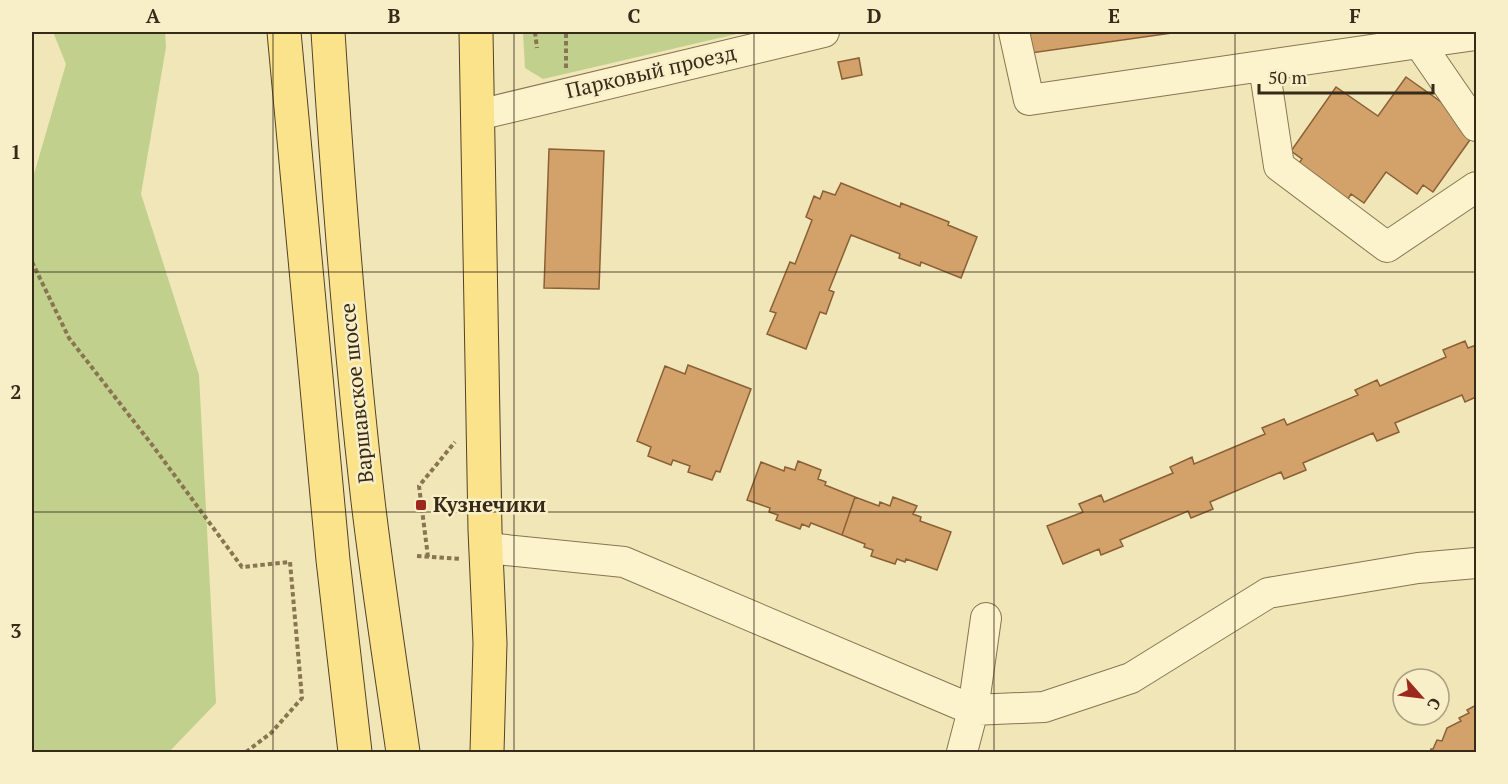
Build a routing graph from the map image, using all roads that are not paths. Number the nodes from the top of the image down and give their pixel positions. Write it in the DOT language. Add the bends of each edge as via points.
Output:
graph roads {
  1 [pos="284,32"];
  2 [pos="328,32"];
  3 [pos="476,32"];
  4 [pos="824,32"];
  5 [pos="1014,32"];
  6 [pos="1476,35"];
  7 [pos="1418,37"];
  8 [pos="1264,66"];
  9 [pos="478,115"];
  10 [pos="1476,126"];
  11 [pos="1476,187"];
  12 [pos="478,554"];
  13 [pos="1476,563"];
  14 [pos="986,618"];
  15 [pos="973,711"];
  16 [pos="356,753"];
  17 [pos="403,753"];
  18 [pos="487,753"];
  19 [pos="962,753"];
  1 -- 16 [label="main road, Варшавское шоссе" via="333,560"];
  2 -- 17 [label="main road, Варшавское шоссе" via="355,384"];
  3 -- 9 [label="main road"];
  4 -- 9 [label="street, Парковый проезд"];
  5 -- 8 [label="street" via="1029,100"];
  6 -- 7 [label="street"];
  7 -- 8 [label="street"];
  7 -- 10 [label="street"];
  8 -- 11 [label="street" via="1279,166 1387,247"];
  9 -- 12 [label="main road" via="483,410"];
  12 -- 15 [label="street" via="624,562"];
  12 -- 18 [label="main road" via="490,643"];
  13 -- 15 [label="street" via="1418,568 1268,593 1131,678 1044,707"];
  14 -- 15 [label="street"];
  15 -- 19 [label="street"];
}
